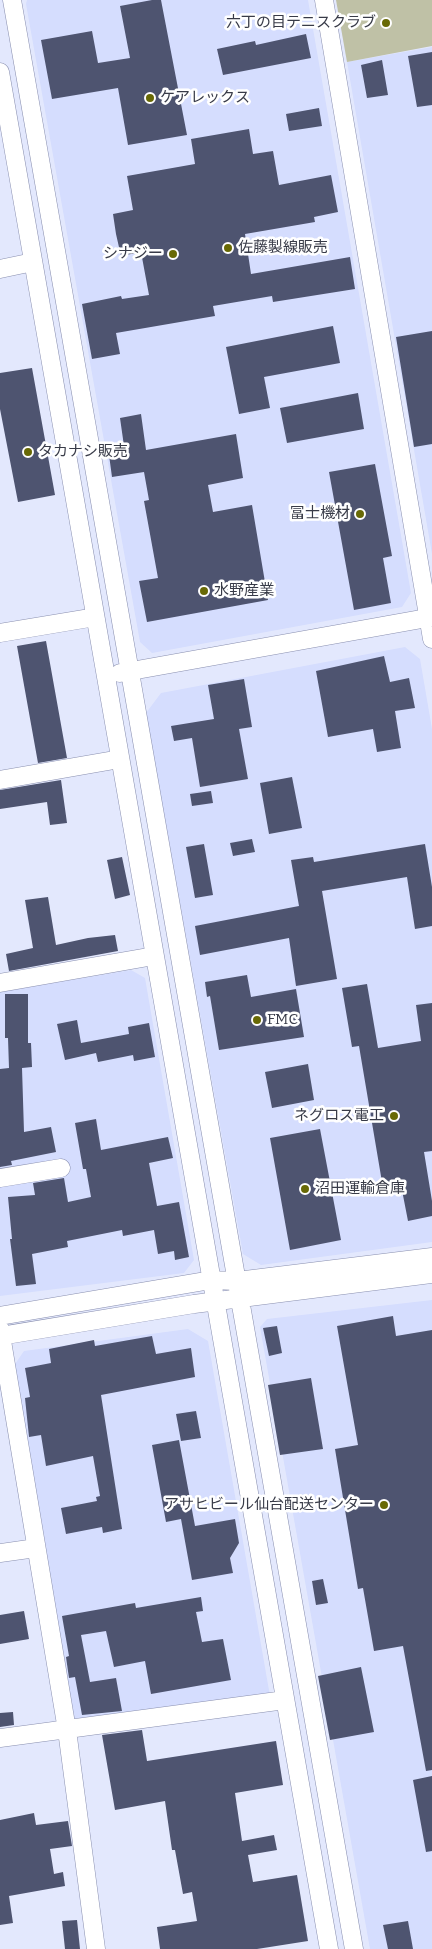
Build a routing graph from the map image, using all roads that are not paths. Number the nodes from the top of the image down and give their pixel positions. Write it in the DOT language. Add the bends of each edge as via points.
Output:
graph roads {
  1 [pos="12,0"];
  2 [pos="324,0"];
  3 [pos="0,72"];
  4 [pos="33,262"];
  5 [pos="0,269"];
  6 [pos="95,617"];
  7 [pos="430,617"];
  8 [pos="0,633"];
  9 [pos="432,639"];
  10 [pos="130,671"];
  11 [pos="105,676"];
  12 [pos="120,759"];
  13 [pos="0,780"];
  14 [pos="154,956"];
  15 [pos="0,983"];
  16 [pos="61,1168"];
  17 [pos="0,1178"];
  18 [pos="432,1257"];
  19 [pos="432,1274"];
  20 [pos="211,1280"];
  21 [pos="238,1290"];
  22 [pos="216,1301"];
  23 [pos="0,1316"];
  24 [pos="0,1334"];
  25 [pos="36,1548"];
  26 [pos="0,1553"];
  27 [pos="285,1700"];
  28 [pos="67,1730"];
  29 [pos="0,1738"];
  30 [pos="96,1949"];
  31 [pos="328,1949"];
  32 [pos="354,1949"];
  1 -- 10 [label="street"];
  2 -- 7 [label="street"];
  3 -- 4 [label="street"];
  4 -- 5 [label="street"];
  4 -- 6 [label="street"];
  6 -- 8 [label="street"];
  6 -- 11 [label="street"];
  7 -- 9 [label="street"];
  7 -- 10 [label="street"];
  10 -- 11 [label="street"];
  10 -- 21 [label="street"];
  11 -- 12 [label="street"];
  12 -- 13 [label="street"];
  12 -- 14 [label="street"];
  14 -- 15 [label="street"];
  14 -- 20 [label="street"];
  16 -- 17 [label="street"];
  18 -- 21 [label="street"];
  19 -- 21 [label="street"];
  20 -- 21 [label="street"];
  20 -- 22 [label="street"];
  20 -- 23 [label="street"];
  21 -- 22 [label="street"];
  21 -- 32 [label="street"];
  22 -- 24 [label="street"];
  22 -- 27 [label="street"];
  24 -- 25 [label="street"];
  25 -- 26 [label="street"];
  25 -- 28 [label="street"];
  27 -- 28 [label="street"];
  27 -- 31 [label="street"];
  28 -- 29 [label="street"];
  28 -- 30 [label="street"];
}
